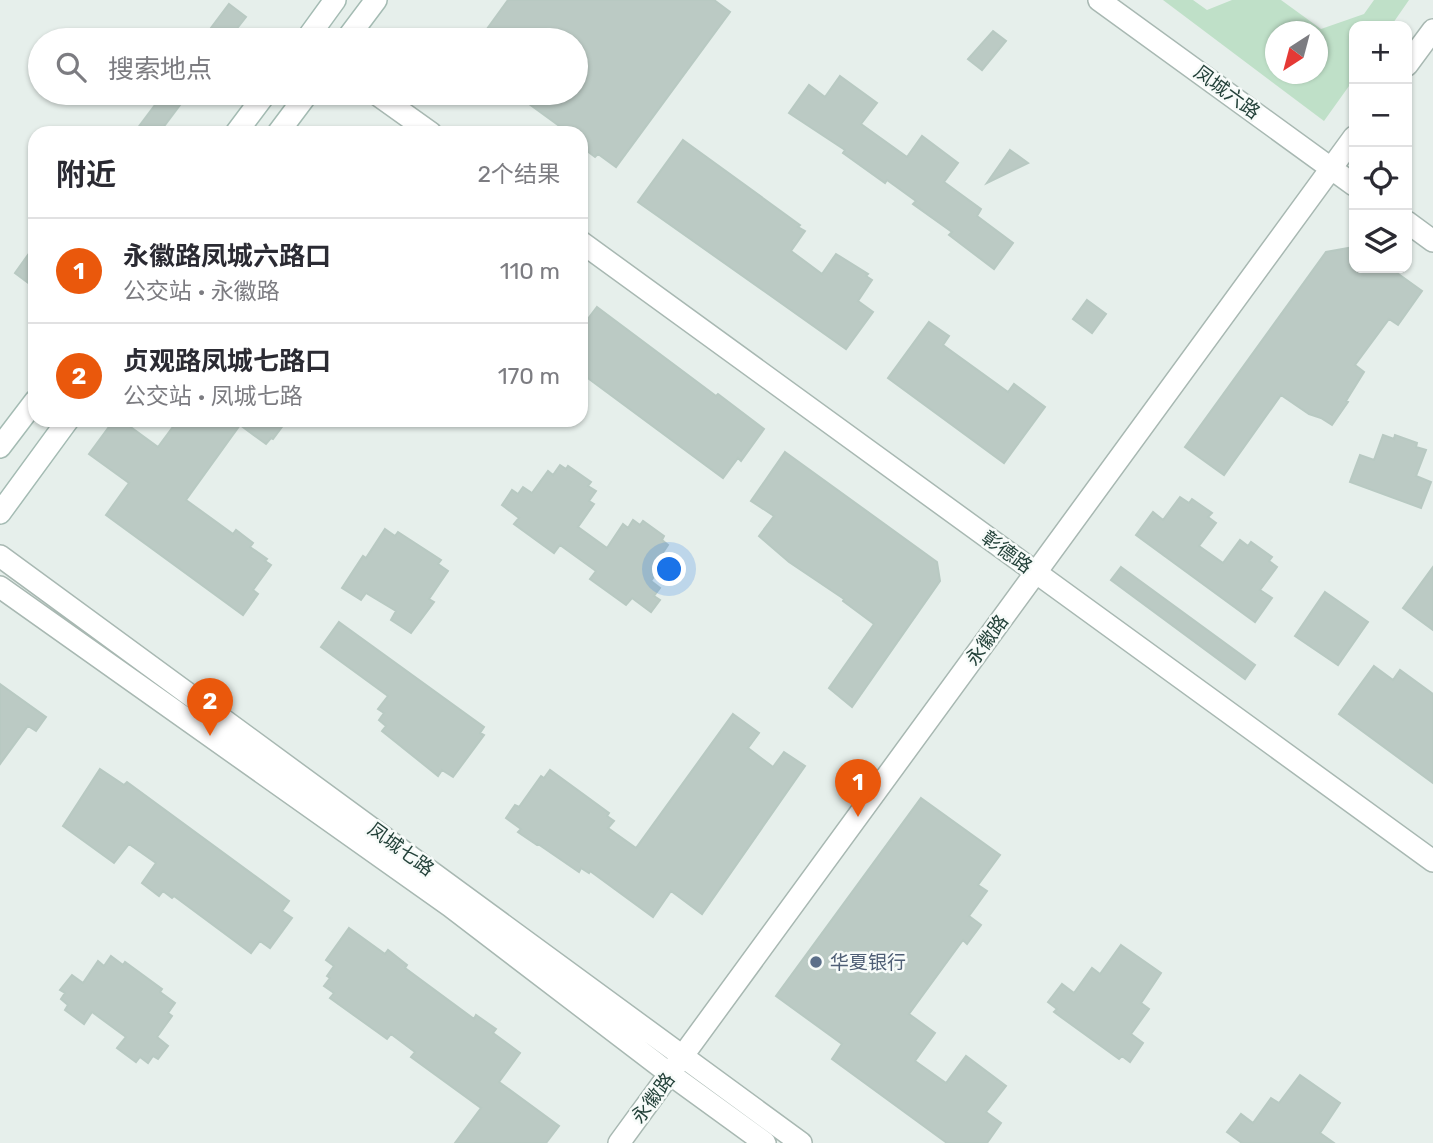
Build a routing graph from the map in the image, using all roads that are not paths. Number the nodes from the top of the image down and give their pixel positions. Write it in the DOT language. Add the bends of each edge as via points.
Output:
graph roads {
  1 [pos="335,0"];
  2 [pos="376,0"];
  3 [pos="1099,0"];
  4 [pos="315,28"];
  5 [pos="355,28"];
  6 [pos="1433,30"];
  7 [pos="1412,58"];
  8 [pos="257,105"];
  9 [pos="299,105"];
  10 [pos="392,105"];
  11 [pos="241,126"];
  12 [pos="283,126"];
  13 [pos="421,126"];
  14 [pos="1349,143"];
  15 [pos="1331,168"];
  16 [pos="1349,181"];
  17 [pos="1412,226"];
  18 [pos="1433,241"];
  19 [pos="588,247"];
  20 [pos="28,410"];
  21 [pos="63,427"];
  22 [pos="0,447"];
  23 [pos="0,513"];
  24 [pos="0,556"];
  25 [pos="1036,573"];
  26 [pos="0,587"];
  27 [pos="1433,861"];
  28 [pos="684,1057"];
  29 [pos="670,1074"];
  30 [pos="619,1143"];
  31 [pos="765,1143"];
  32 [pos="801,1143"];
  1 -- 4 [label="street"];
  2 -- 5 [label="street"];
  3 -- 15 [label="street, 凤城六路"];
  6 -- 7 [label="street"];
  8 -- 11 [label="street"];
  9 -- 12 [label="street"];
  10 -- 13 [label="street"];
  14 -- 15 [label="street, 永徽路"];
  15 -- 16 [label="street, 凤城六路"];
  15 -- 25 [label="street, 永徽路"];
  17 -- 18 [label="street"];
  19 -- 25 [label="street, 彰德路"];
  20 -- 22 [label="street"];
  21 -- 23 [label="street"];
  24 -- 28 [label="street, 凤城七路"];
  25 -- 27 [label="street, 彰德路"];
  25 -- 28 [label="street, 永徽路"];
  26 -- 29 [label="street, 凤城七路" via="450,906"];
  28 -- 29 [label="street, 永徽路"];
  28 -- 32 [label="street, 凤城七路"];
  29 -- 30 [label="street, 永徽路"];
  29 -- 31 [label="street, 凤城七路"];
}
